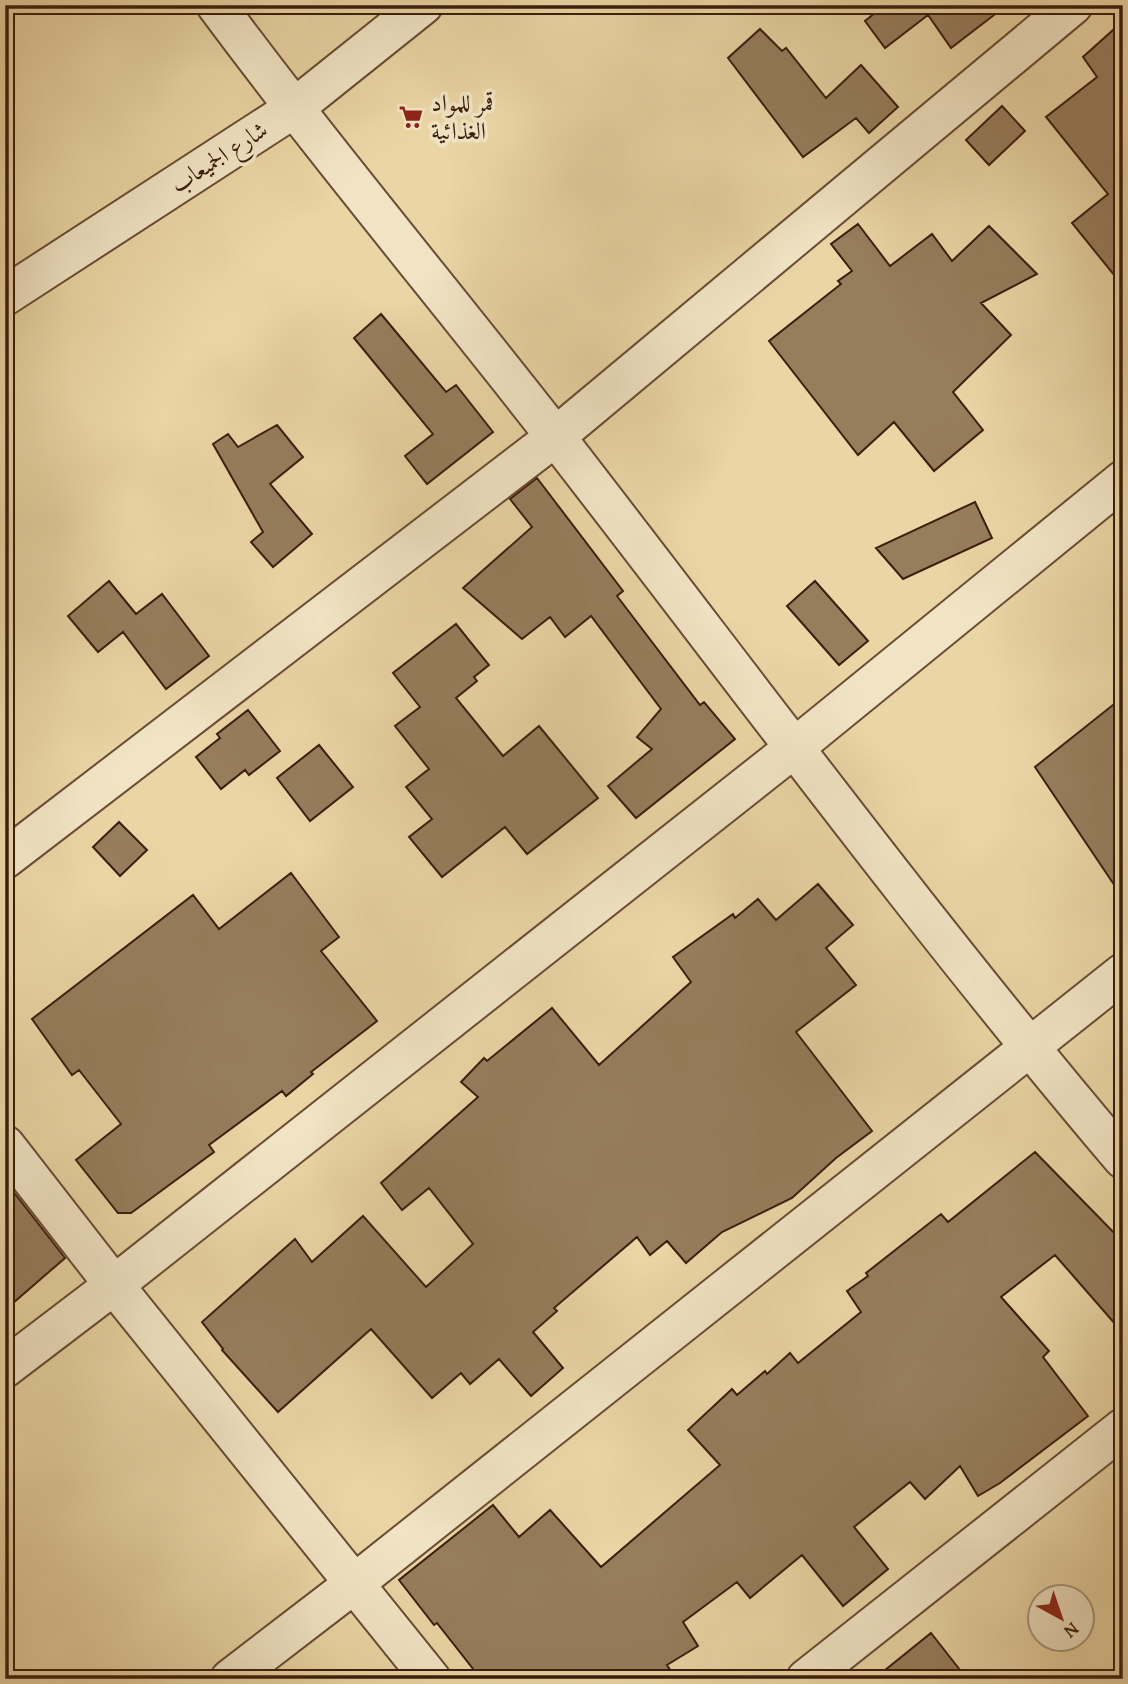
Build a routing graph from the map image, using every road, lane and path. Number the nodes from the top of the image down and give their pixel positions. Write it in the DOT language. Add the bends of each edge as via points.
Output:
graph roads {
  1 [pos="216,5"];
  2 [pos="423,5"];
  3 [pos="1073,5"];
  4 [pos="293,109"];
  5 [pos="5,296"];
  6 [pos="555,437"];
  7 [pos="1123,480"];
  8 [pos="794,748"];
  9 [pos="5,859"];
  10 [pos="1123,973"];
  11 [pos="1030,1049"];
  12 [pos="5,1145"];
  13 [pos="1123,1159"];
  14 [pos="114,1285"];
  15 [pos="5,1368"];
  16 [pos="1123,1428"];
  17 [pos="355,1583"];
  18 [pos="230,1679"];
  19 [pos="431,1679"];
  20 [pos="806,1679"];
  1 -- 4 [label="street"];
  2 -- 4 [label="street, شارع الجميعاب"];
  3 -- 6 [label="street"];
  4 -- 5 [label="street, شارع الجميعاب"];
  4 -- 6 [label="street"];
  6 -- 8 [label="street"];
  6 -- 9 [label="street"];
  7 -- 8 [label="street"];
  8 -- 11 [label="street"];
  8 -- 14 [label="street"];
  10 -- 11 [label="street"];
  11 -- 13 [label="street"];
  11 -- 17 [label="street"];
  12 -- 14 [label="street"];
  14 -- 15 [label="street"];
  14 -- 17 [label="street"];
  16 -- 20 [label="street"];
  17 -- 18 [label="street"];
  17 -- 19 [label="street"];
}
